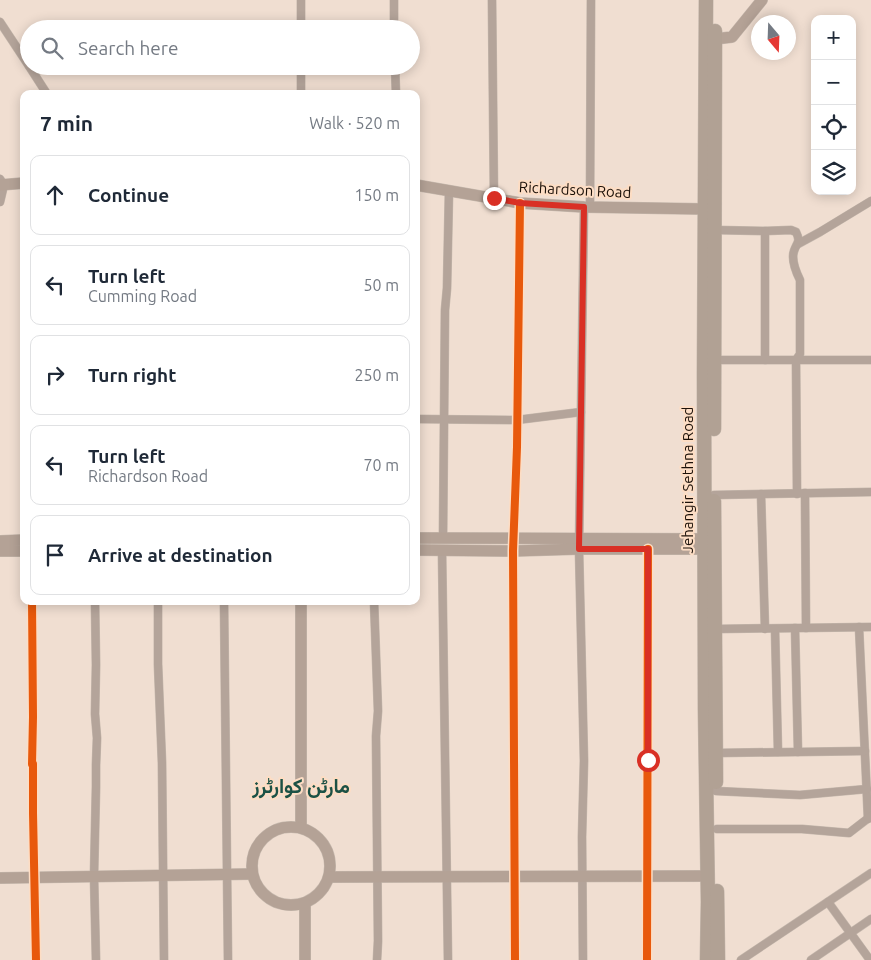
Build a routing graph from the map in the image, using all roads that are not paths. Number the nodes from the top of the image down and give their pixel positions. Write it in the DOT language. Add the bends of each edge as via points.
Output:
graph roads {
  1 [pos="301,0"];
  2 [pos="394,0"];
  3 [pos="492,0"];
  4 [pos="591,0"];
  5 [pos="706,0"];
  6 [pos="715,0"];
  7 [pos="762,0"];
  8 [pos="301,20"];
  9 [pos="394,20"];
  10 [pos="0,22"];
  11 [pos="715,39"];
  12 [pos="20,52"];
  13 [pos="35,75"];
  14 [pos="301,75"];
  15 [pos="395,75"];
  16 [pos="44,90"];
  17 [pos="301,90"];
  18 [pos="396,90"];
  19 [pos="1,183"];
  20 [pos="20,183"];
  21 [pos="420,186"];
  22 [pos="449,191"];
  23 [pos="494,198"];
  24 [pos="871,201"];
  25 [pos="0,202"];
  26 [pos="520,203"];
  27 [pos="587,207"];
  28 [pos="704,209"];
  29 [pos="715,230"];
  30 [pos="765,231"];
  31 [pos="798,244"];
  32 [pos="714,360"];
  33 [pos="765,360"];
  34 [pos="796,360"];
  35 [pos="871,360"];
  36 [pos="581,412"];
  37 [pos="420,419"];
  38 [pos="444,419"];
  39 [pos="517,420"];
  40 [pos="871,492"];
  41 [pos="801,493"];
  42 [pos="761,494"];
  43 [pos="714,495"];
  44 [pos="514,538"];
  45 [pos="420,539"];
  46 [pos="0,540"];
  47 [pos="20,540"];
  48 [pos="442,544"];
  49 [pos="580,544"];
  50 [pos="710,544"];
  51 [pos="420,549"];
  52 [pos="648,549"];
  53 [pos="0,551"];
  54 [pos="20,551"];
  55 [pos="513,551"];
  56 [pos="32,605"];
  57 [pos="96,605"];
  58 [pos="158,605"];
  59 [pos="224,605"];
  60 [pos="301,605"];
  61 [pos="374,605"];
  62 [pos="858,627"];
  63 [pos="871,627"];
  64 [pos="775,628"];
  65 [pos="795,628"];
  66 [pos="806,628"];
  67 [pos="715,629"];
  68 [pos="765,629"];
  69 [pos="865,751"];
  70 [pos="778,752"];
  71 [pos="798,752"];
  72 [pos="716,753"];
  73 [pos="866,789"];
  74 [pos="716,791"];
  75 [pos="869,817"];
  76 [pos="301,827"];
  77 [pos="717,829"];
  78 [pos="871,872"];
  79 [pos="227,874"];
  80 [pos="252,874"];
  81 [pos="163,875"];
  82 [pos="647,875"];
  83 [pos="94,876"];
  84 [pos="514,876"];
  85 [pos="583,876"];
  86 [pos="708,876"];
  87 [pos="329,877"];
  88 [pos="376,877"];
  89 [pos="446,877"];
  90 [pos="0,878"];
  91 [pos="34,878"];
  92 [pos="828,902"];
  93 [pos="305,903"];
  94 [pos="871,919"];
  95 [pos="851,932"];
  96 [pos="869,959"];
  97 [pos="36,960"];
  98 [pos="96,960"];
  99 [pos="164,960"];
  100 [pos="228,960"];
  101 [pos="305,960"];
  102 [pos="377,960"];
  103 [pos="448,960"];
  104 [pos="515,960"];
  105 [pos="583,960"];
  106 [pos="647,960"];
  107 [pos="707,960"];
  108 [pos="718,960"];
  109 [pos="741,960"];
  110 [pos="811,960"];
  1 -- 8 [label="street"];
  2 -- 9 [label="street"];
  3 -- 23 [label="street"];
  4 -- 27 [label="street"];
  5 -- 28 [label="highway, Jehangir Sethna Road"];
  6 -- 11 [label="highway, Jehangir Sethna Road"];
  7 -- 11 [label="street" via="732,37"];
  10 -- 12 [label="street"];
  11 -- 29 [label="highway, Jehangir Sethna Road"];
  13 -- 16 [label="street"];
  14 -- 17 [label="street"];
  15 -- 18 [label="street"];
  19 -- 20 [label="street"];
  19 -- 25 [label="street"];
  21 -- 22 [label="street, Richardson Road"];
  22 -- 23 [label="street, Richardson Road"];
  22 -- 38 [label="street"];
  23 -- 26 [label="street, Richardson Road"];
  24 -- 31 [label="street"];
  26 -- 27 [label="street, Richardson Road"];
  26 -- 39 [label="street"];
  27 -- 28 [label="street, Richardson Road"];
  27 -- 36 [label="street"];
  28 -- 50 [label="highway, Jehangir Sethna Road"];
  29 -- 30 [label="street"];
  29 -- 32 [label="highway, Jehangir Sethna Road"];
  30 -- 31 [label="street" via="792,230 799,238"];
  30 -- 33 [label="street"];
  31 -- 34 [label="street" via="794,252 795,270 800,280 800,354"];
  32 -- 33 [label="street"];
  32 -- 43 [label="highway, Jehangir Sethna Road"];
  33 -- 34 [label="street"];
  34 -- 35 [label="street"];
  34 -- 41 [label="street"];
  36 -- 39 [label="street"];
  36 -- 49 [label="street"];
  37 -- 38 [label="street"];
  38 -- 39 [label="street"];
  38 -- 48 [label="street"];
  39 -- 44 [label="street"];
  40 -- 41 [label="street"];
  41 -- 42 [label="street"];
  41 -- 66 [label="street"];
  42 -- 43 [label="street"];
  42 -- 68 [label="street"];
  43 -- 50 [label="highway, Jehangir Sethna Road"];
  44 -- 48 [label="street"];
  44 -- 49 [label="street"];
  44 -- 55 [label="street"];
  45 -- 48 [label="street"];
  46 -- 47 [label="street"];
  48 -- 51 [label="street"];
  48 -- 55 [label="street"];
  48 -- 89 [label="street"];
  49 -- 50 [label="street"];
  49 -- 52 [label="street"];
  49 -- 55 [label="street"];
  49 -- 85 [label="street"];
  50 -- 52 [label="street"];
  50 -- 67 [label="highway, Jehangir Sethna Road"];
  50 -- 86 [label="highway, Jehangir Sethna Road" via="705,710"];
  52 -- 82 [label="street"];
  53 -- 54 [label="street"];
  55 -- 84 [label="street"];
  56 -- 91 [label="street"];
  57 -- 83 [label="street"];
  58 -- 81 [label="street"];
  59 -- 79 [label="street"];
  60 -- 76 [label="street"];
  61 -- 88 [label="street" via="378,712"];
  62 -- 63 [label="street"];
  62 -- 66 [label="street"];
  62 -- 69 [label="street"];
  64 -- 65 [label="street"];
  64 -- 68 [label="street"];
  64 -- 70 [label="street"];
  65 -- 66 [label="street"];
  65 -- 71 [label="street"];
  67 -- 68 [label="street"];
  67 -- 72 [label="highway, Jehangir Sethna Road"];
  69 -- 71 [label="street"];
  69 -- 73 [label="street"];
  70 -- 71 [label="street"];
  70 -- 72 [label="street"];
  72 -- 74 [label="highway, Jehangir Sethna Road"];
  73 -- 74 [label="street" via="800,795"];
  73 -- 75 [label="street"];
  74 -- 77 [label="highway, Jehangir Sethna Road"];
  75 -- 77 [label="street" via="849,833 802,829"];
  76 -- 80 [label="street" via="288,826 264,837 252,860"];
  76 -- 87 [label="street" via="323,841 329,852"];
  77 -- 108 [label="highway, Jehangir Sethna Road"];
  78 -- 92 [label="street"];
  79 -- 80 [label="street"];
  79 -- 81 [label="street"];
  79 -- 100 [label="street"];
  80 -- 93 [label="street" via="266,897 292,906"];
  81 -- 83 [label="street"];
  81 -- 99 [label="street"];
  82 -- 85 [label="street"];
  82 -- 86 [label="street"];
  82 -- 106 [label="street"];
  83 -- 91 [label="street"];
  83 -- 98 [label="street"];
  84 -- 85 [label="street"];
  84 -- 89 [label="street"];
  84 -- 104 [label="street"];
  85 -- 105 [label="street"];
  86 -- 107 [label="highway, Jehangir Sethna Road"];
  87 -- 88 [label="street"];
  87 -- 93 [label="street" via="316,897"];
  88 -- 89 [label="street"];
  88 -- 102 [label="street"];
  89 -- 103 [label="street"];
  90 -- 91 [label="street"];
  91 -- 97 [label="street"];
  92 -- 95 [label="street"];
  92 -- 109 [label="street"];
  93 -- 101 [label="street"];
  94 -- 95 [label="street"];
  95 -- 96 [label="street"];
  95 -- 110 [label="street"];
}
